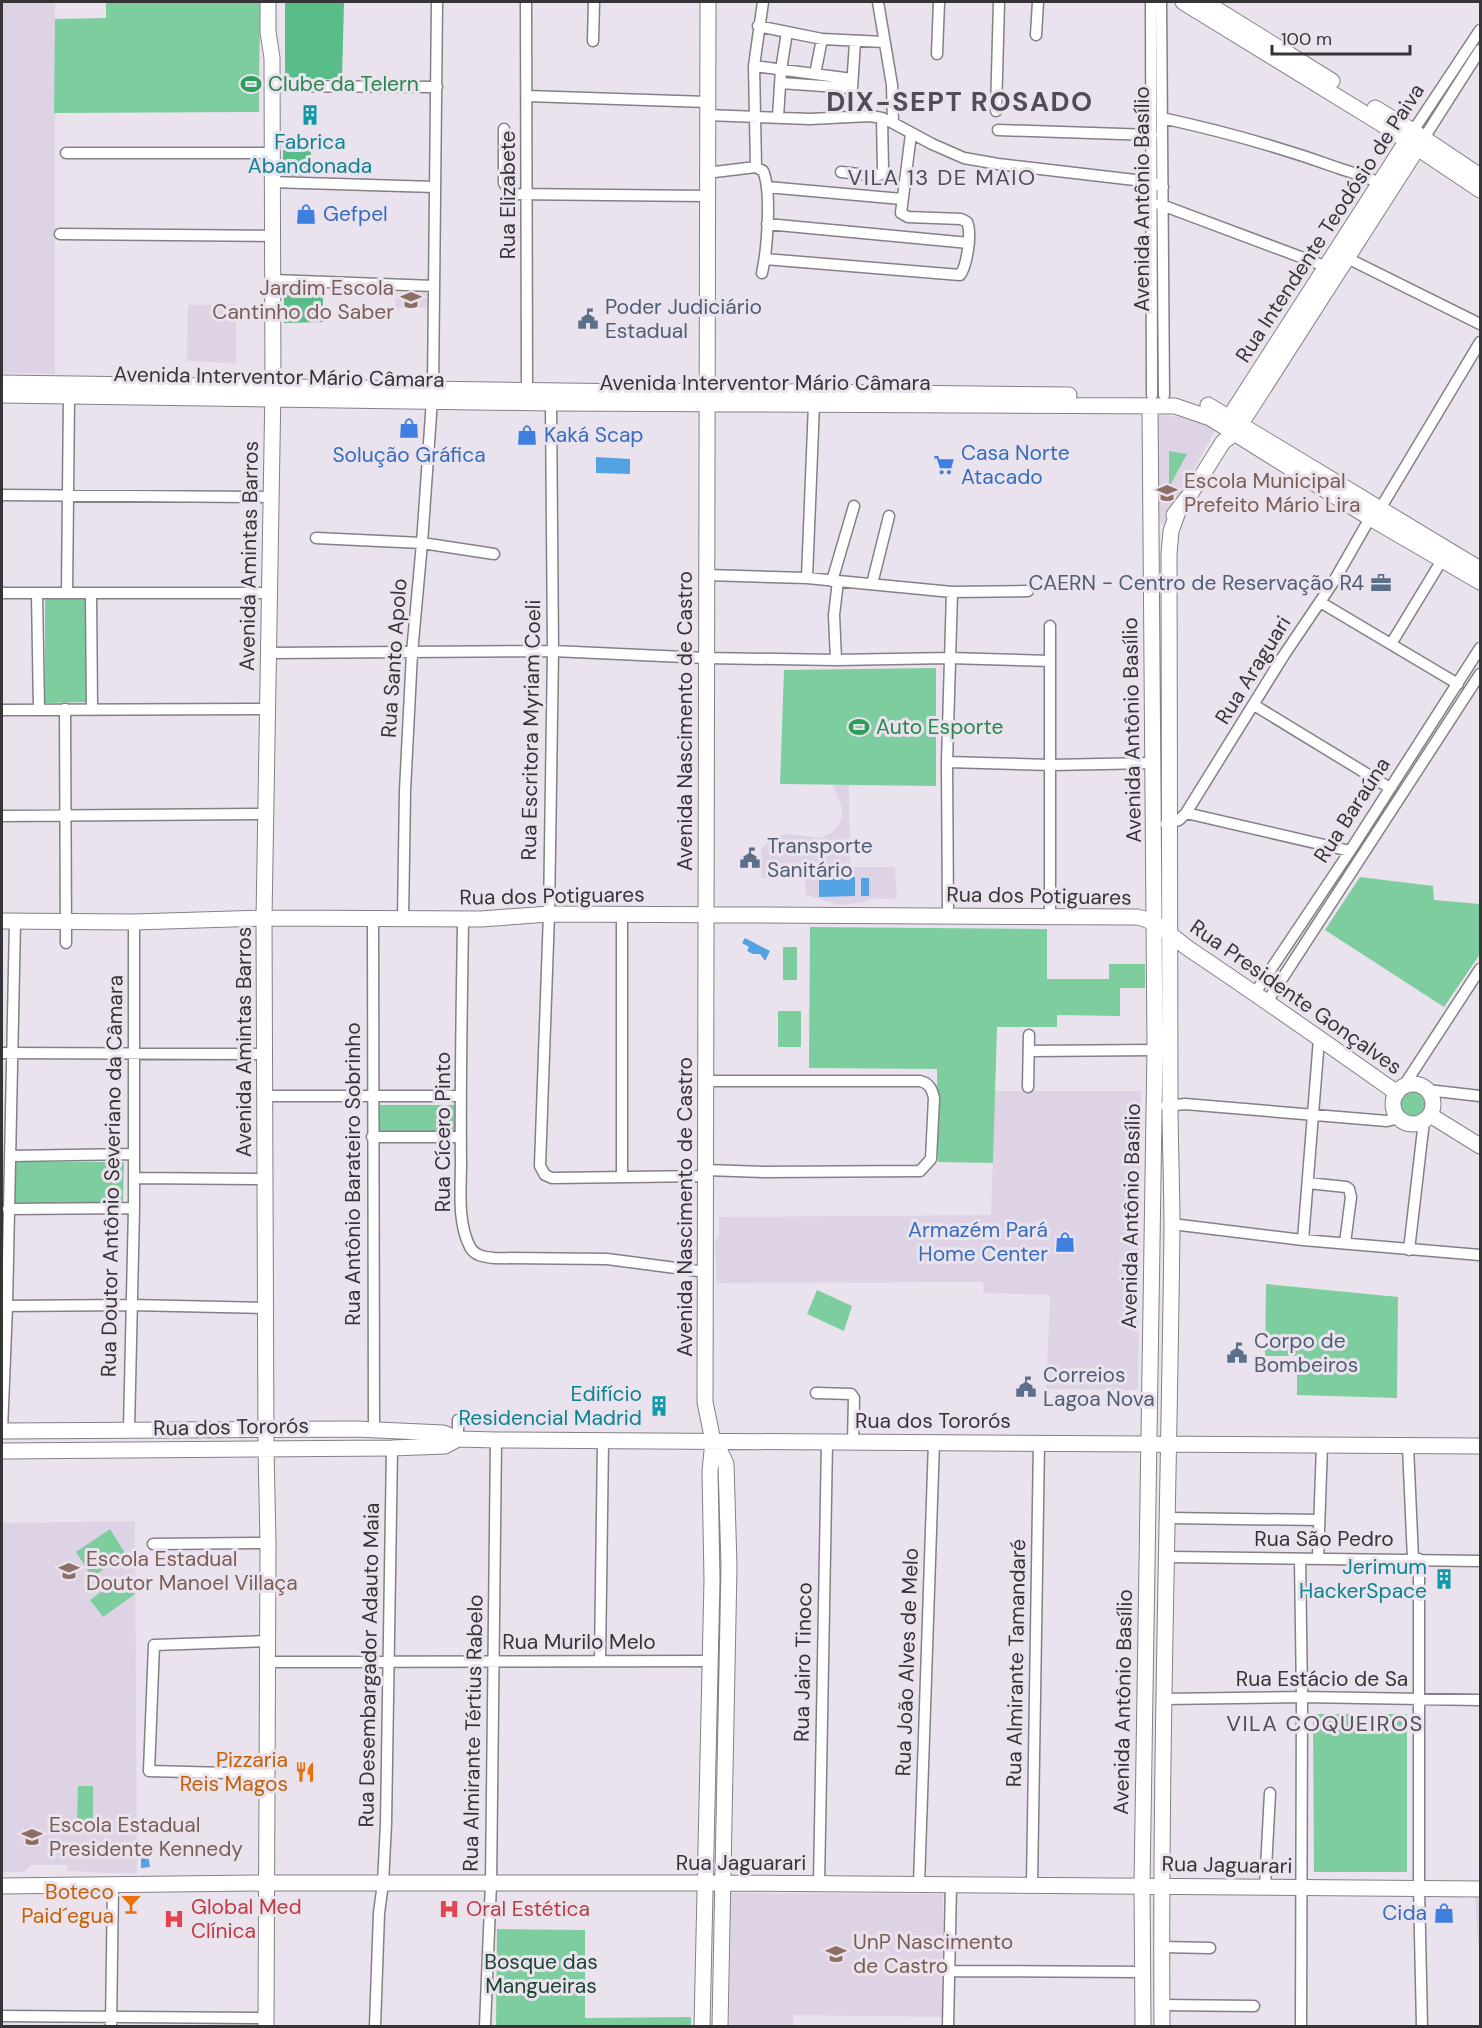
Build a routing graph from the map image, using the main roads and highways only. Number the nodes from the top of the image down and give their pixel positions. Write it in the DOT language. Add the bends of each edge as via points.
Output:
graph roads {
  1 [pos="268,2"];
  2 [pos="275,2"];
  3 [pos="708,2"];
  4 [pos="1183,2"];
  5 [pos="1205,2"];
  6 [pos="272,58"];
  7 [pos="1382,119"];
  8 [pos="1415,140"];
  9 [pos="1480,176"];
  10 [pos="1480,190"];
  11 [pos="2,383"];
  12 [pos="273,392"];
  13 [pos="432,394"];
  14 [pos="987,394"];
  15 [pos="2,395"];
  16 [pos="706,397"];
  17 [pos="1155,399"];
  18 [pos="1230,428"];
  19 [pos="1179,509"];
  20 [pos="1375,514"];
  21 [pos="1151,544"];
  22 [pos="1480,569"];
  23 [pos="1480,582"];
  24 [pos="1162,824"];
  25 [pos="705,914"];
  26 [pos="264,918"];
  27 [pos="8,921"];
  28 [pos="1155,923"];
  29 [pos="1170,936"];
  30 [pos="1400,1090"];
  31 [pos="1427,1118"];
  32 [pos="1480,1146"];
  33 [pos="266,1429"];
  34 [pos="356,1429"];
  35 [pos="2,1431"];
  36 [pos="458,1439"];
  37 [pos="713,1441"];
  38 [pos="1148,1445"];
  39 [pos="1168,1445"];
  40 [pos="1480,1446"];
  41 [pos="266,1448"];
  42 [pos="356,1448"];
  43 [pos="2,1451"];
  44 [pos="729,1566"];
  45 [pos="712,1580"];
  46 [pos="708,1720"];
  47 [pos="726,1749"];
  48 [pos="1163,1751"];
  49 [pos="1143,1766"];
  50 [pos="266,1883"];
  51 [pos="722,1883"];
  52 [pos="705,1884"];
  53 [pos="1142,1885"];
  54 [pos="1161,1885"];
  55 [pos="2,1886"];
  56 [pos="1480,1889"];
  57 [pos="1162,2016"];
  58 [pos="720,2019"];
  59 [pos="266,2022"];
  60 [pos="703,2026"];
  61 [pos="1145,2026"];
  1 -- 6 [label="main road, Avenida Amintas Barros"];
  2 -- 6 [label="main road, Avenida Amintas Barros"];
  3 -- 16 [label="main road, Avenida Nascimento de Castro"];
  4 -- 7 [label="main road"];
  5 -- 7 [label="main road"];
  6 -- 12 [label="main road, Avenida Amintas Barros"];
  7 -- 8 [label="main road"];
  8 -- 9 [label="main road"];
  8 -- 10 [label="main road"];
  8 -- 18 [label="main road, Rua Intendente Teodósio de Paiva"];
  11 -- 12 [label="main road, Avenida Interventor Mário Câmara"];
  12 -- 13 [label="main road, Avenida Interventor Mário Câmara"];
  12 -- 15 [label="main road, Avenida Interventor Mário Câmara"];
  12 -- 26 [label="main road, Avenida Amintas Barros"];
  13 -- 16 [label="main road, Avenida Interventor Mário Câmara" via="527,389"];
  13 -- 16 [label="main road, Avenida Interventor Mário Câmara" via="551,403"];
  14 -- 16 [label="main road, Avenida Interventor Mário Câmara"];
  14 -- 16 [label="main road, Avenida Interventor Mário Câmara" via="814,404"];
  14 -- 17 [label="main road, Avenida Interventor Mário Câmara"];
  16 -- 25 [label="main road, Avenida Nascimento de Castro" via="707,575 702,668"];
  17 -- 18 [label="main road, Avenida Interventor Mário Câmara"];
  17 -- 21 [label="main road, Avenida Antônio Basílio"];
  18 -- 19 [label="main road, Rua Intendente Teodósio de Paiva"];
  18 -- 20 [label="main road, Avenida Interventor Mário Câmara"];
  19 -- 21 [label="main road, Rua Intendente Teodósio de Paiva"];
  19 -- 24 [label="main road, Avenida Antônio Basílio" via="1171,531 1169,554"];
  20 -- 22 [label="main road, Avenida Interventor Mário Câmara"];
  20 -- 23 [label="main road, Avenida Interventor Mário Câmara"];
  21 -- 24 [label="main road, Avenida Antônio Basílio" via="1154,763"];
  24 -- 28 [label="main road, Avenida Antônio Basílio"];
  24 -- 29 [label="main road, Avenida Antônio Basílio"];
  25 -- 26 [label="main road, Rua dos Potiguares"];
  25 -- 28 [label="main road, Rua dos Potiguares" via="1137,917"];
  25 -- 37 [label="main road, Avenida Nascimento de Castro" via="705,1402"];
  26 -- 27 [label="main road, Rua dos Potiguares"];
  26 -- 33 [label="main road, Avenida Amintas Barros"];
  28 -- 29 [label="main road, Rua dos Potiguares"];
  28 -- 38 [label="main road, Avenida Antônio Basílio"];
  29 -- 30 [label="main road, Rua Presidente Gonçalves"];
  29 -- 39 [label="main road, Avenida Antônio Basílio" via="1172,1224"];
  30 -- 31 [label="main road" via="1415,1085 1427,1090 1433,1102"];
  30 -- 31 [label="main road" via="1393,1103 1399,1118 1409,1124"];
  31 -- 32 [label="main road"];
  33 -- 34 [label="main road, Rua dos Tororós"];
  33 -- 35 [label="main road, Rua dos Tororós"];
  33 -- 41 [label="main road, Avenida Amintas Barros"];
  34 -- 36 [label="main road, Rua dos Tororós" via="443,1433"];
  34 -- 42 [label="main road"];
  36 -- 37 [label="main road, Rua dos Tororós"];
  36 -- 42 [label="main road, Rua dos Tororós" via="445,1446"];
  37 -- 38 [label="main road, Rua dos Tororós"];
  37 -- 44 [label="main road, Avenida Nascimento de Castro" via="726,1464"];
  37 -- 45 [label="main road, Avenida Nascimento de Castro"];
  38 -- 39 [label="main road, Rua dos Tororós"];
  38 -- 49 [label="main road, Avenida Antônio Basílio"];
  39 -- 40 [label="main road, Rua dos Tororós"];
  39 -- 48 [label="main road, Avenida Antônio Basílio"];
  41 -- 42 [label="main road, Rua dos Tororós"];
  41 -- 43 [label="main road, Rua dos Tororós"];
  41 -- 50 [label="main road, Avenida Amintas Barros"];
  44 -- 45 [label="main road"];
  44 -- 47 [label="main road, Avenida Nascimento de Castro"];
  45 -- 46 [label="main road, Avenida Nascimento de Castro"];
  46 -- 47 [label="main road"];
  46 -- 52 [label="main road, Avenida Nascimento de Castro"];
  47 -- 51 [label="main road, Avenida Nascimento de Castro"];
  48 -- 49 [label="main road"];
  48 -- 54 [label="main road, Avenida Antônio Basílio"];
  49 -- 53 [label="main road, Avenida Antônio Basílio"];
  50 -- 52 [label="main road, Rua Jaguarari"];
  50 -- 55 [label="main road, Rua Jaguarari"];
  50 -- 59 [label="main road, Avenida Amintas Barros"];
  51 -- 52 [label="main road, Rua Jaguarari"];
  51 -- 53 [label="main road, Rua Jaguarari"];
  51 -- 58 [label="main road, Avenida Nascimento de Castro"];
  52 -- 60 [label="main road, Avenida Nascimento de Castro"];
  53 -- 54 [label="main road, Rua Jaguarari"];
  53 -- 61 [label="main road, Avenida Antônio Basílio"];
  54 -- 56 [label="main road, Rua Jaguarari"];
  54 -- 57 [label="main road, Avenida Antônio Basílio"];
  57 -- 61 [label="main road"];
  58 -- 60 [label="main road"];
}
